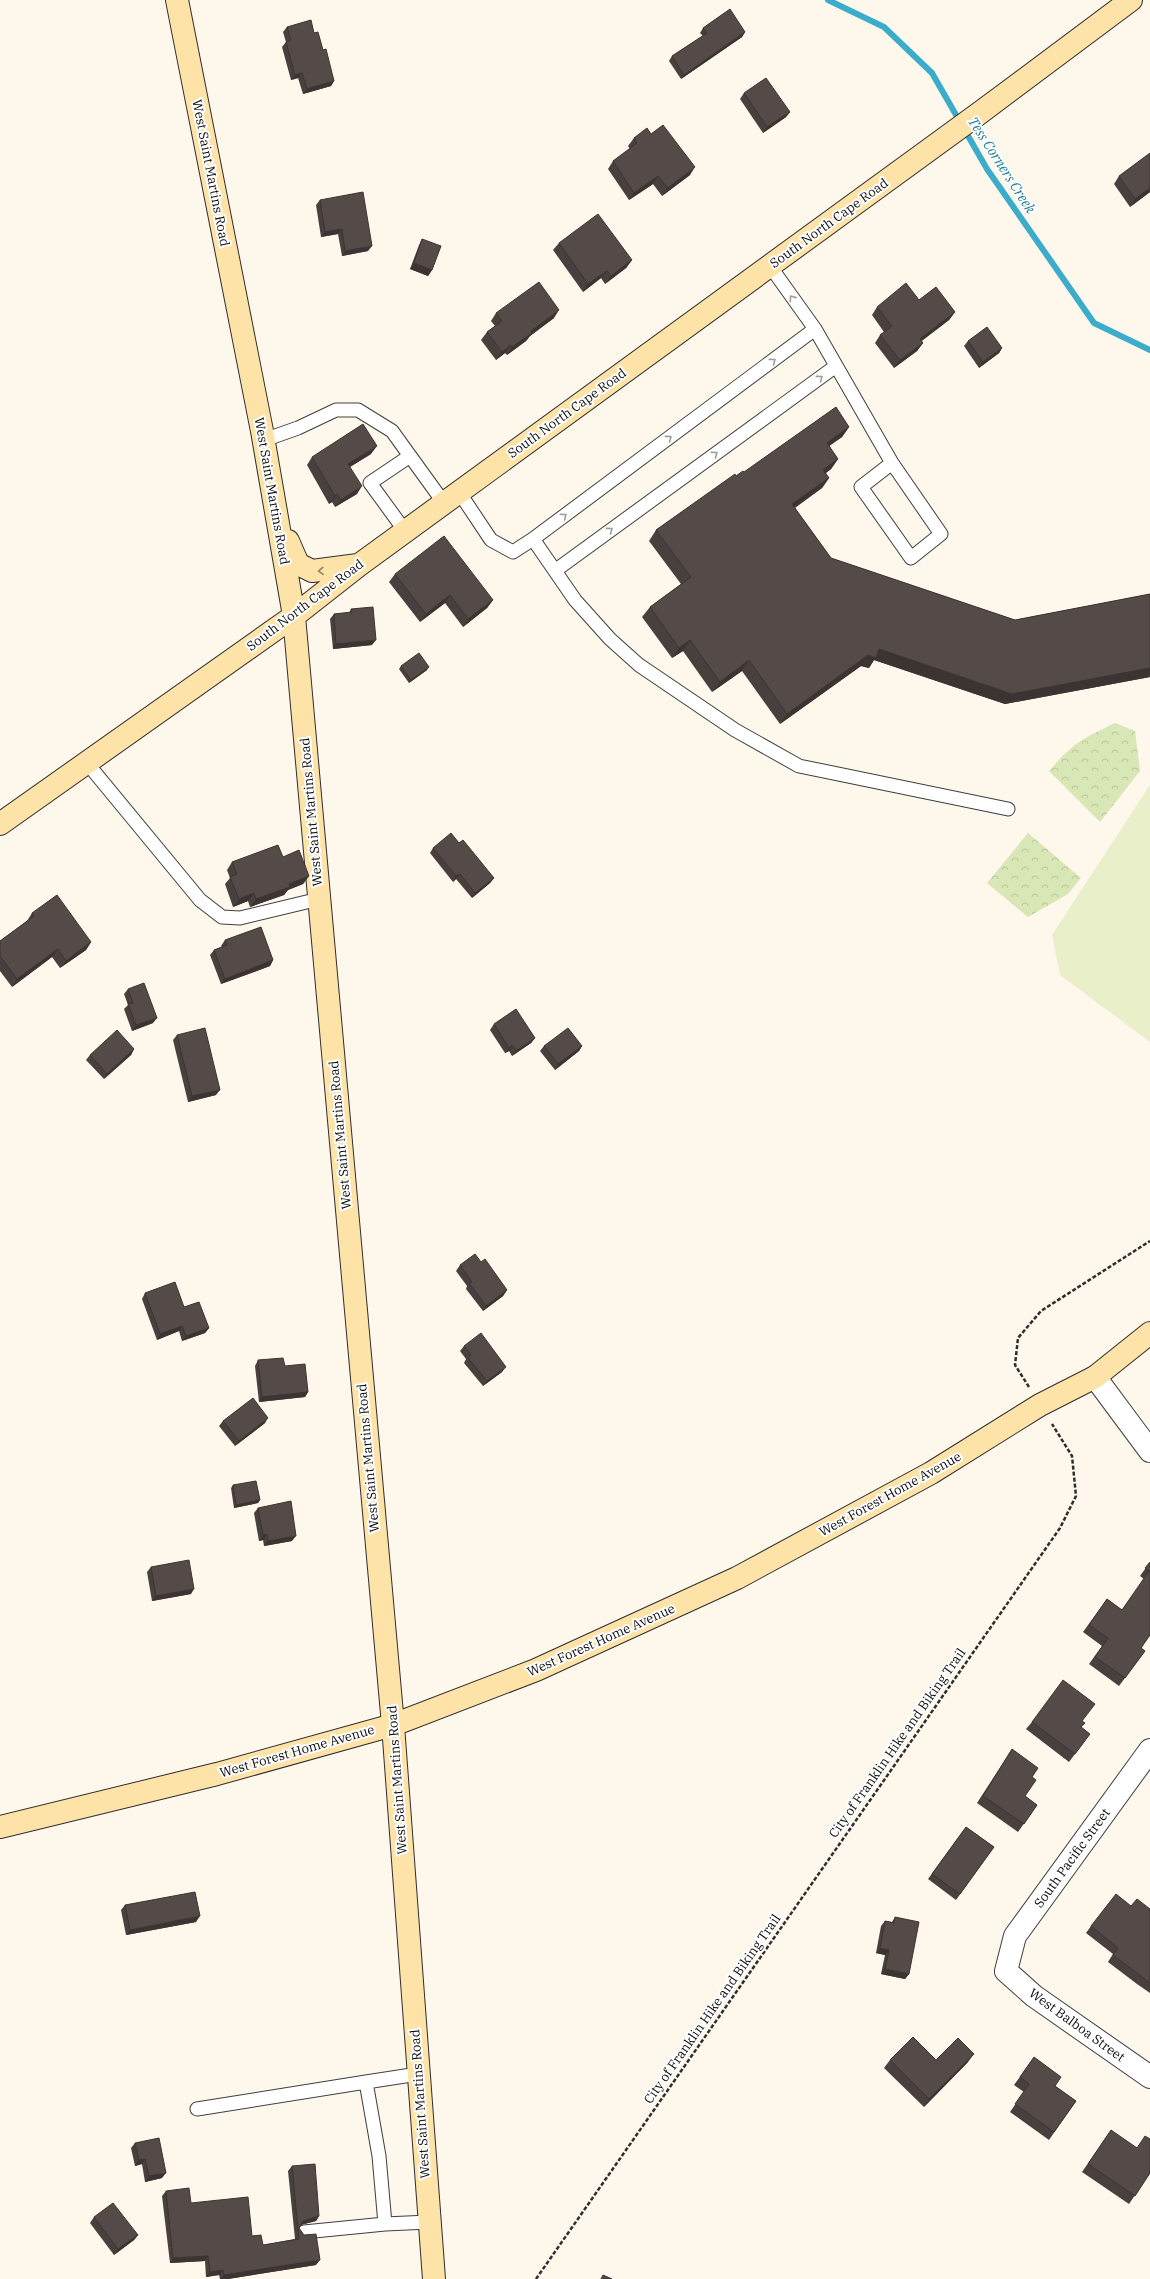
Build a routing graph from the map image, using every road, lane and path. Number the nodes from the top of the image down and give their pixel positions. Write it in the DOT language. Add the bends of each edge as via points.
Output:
graph roads {
  1 [pos="177,0"];
  2 [pos="1131,0"];
  3 [pos="770,266"];
  4 [pos="815,329"];
  5 [pos="836,366"];
  6 [pos="264,440"];
  7 [pos="410,456"];
  8 [pos="892,463"];
  9 [pos="452,497"];
  10 [pos="276,508"];
  11 [pos="405,531"];
  12 [pos="533,540"];
  13 [pos="359,564"];
  14 [pos="556,570"];
  15 [pos="294,616"];
  16 [pos="87,763"];
  17 [pos="1008,808"];
  18 [pos="0,824"];
  19 [pos="319,900"];
  20 [pos="1150,1240"];
  21 [pos="1150,1333"];
  22 [pos="1095,1377"];
  23 [pos="1040,1405"];
  24 [pos="1150,1450"];
  25 [pos="393,1725"];
  26 [pos="1150,1750"];
  27 [pos="0,1827"];
  28 [pos="1006,1971"];
  29 [pos="418,2074"];
  30 [pos="1150,2077"];
  31 [pos="366,2082"];
  32 [pos="197,2109"];
  33 [pos="429,2222"];
  34 [pos="385,2224"];
  35 [pos="304,2232"];
  36 [pos="434,2279"];
  37 [pos="536,2279"];
  1 -- 6 [label="street, West Saint Martins Road"];
  2 -- 3 [label="street, South North Cape Road"];
  4 -- 3 [label="lane, one-way"];
  3 -- 9 [label="street, South North Cape Road"];
  4 -- 5 [label="lane"];
  12 -- 4 [label="lane, one-way"];
  5 -- 8 [label="lane"];
  14 -- 5 [label="lane, one-way"];
  6 -- 7 [label="lane" via="336,410 358,410 392,431"];
  6 -- 10 [label="street, West Saint Martins Road"];
  7 -- 9 [label="lane"];
  7 -- 11 [label="lane" via="370,483"];
  8 -- 8 [label="lane" via="941,534 911,558 861,487"];
  9 -- 11 [label="street, South North Cape Road"];
  9 -- 12 [label="lane" via="491,540 513,552"];
  13 -- 10 [label="street, one-way" via="312,571 298,564"];
  10 -- 15 [label="street, West Saint Martins Road"];
  11 -- 13 [label="street, South North Cape Road"];
  12 -- 14 [label="lane"];
  13 -- 15 [label="street, South North Cape Road"];
  14 -- 17 [label="lane" via="575,600 610,639 639,665 735,730 799,766"];
  15 -- 16 [label="street, South North Cape Road"];
  15 -- 19 [label="street, West Saint Martins Road"];
  16 -- 18 [label="street, South North Cape Road"];
  16 -- 19 [label="lane" via="200,900 222,917 240,918"];
  19 -- 25 [label="street, West Saint Martins Road"];
  20 -- 23 [label="path, City of Franklin Hike and Biking Trail" via="1041,1311 1018,1338 1015,1365"];
  21 -- 22 [label="street, West Forest Home Avenue"];
  22 -- 23 [label="street, West Forest Home Avenue"];
  22 -- 24 [label="street"];
  23 -- 25 [label="street, West Forest Home Avenue" via="931,1473 737,1578 536,1670"];
  23 -- 37 [label="path, City of Franklin Hike and Biking Trail" via="1072,1456 1076,1496 1060,1528"];
  25 -- 27 [label="street, West Forest Home Avenue" via="217,1774"];
  25 -- 29 [label="street, West Saint Martins Road"];
  26 -- 28 [label="street, South Pacific Street" via="1015,1936"];
  28 -- 30 [label="street, West Balboa Street" via="1034,1996"];
  29 -- 31 [label="lane"];
  29 -- 33 [label="street, West Saint Martins Road"];
  31 -- 32 [label="lane"];
  31 -- 34 [label="lane" via="379,2156"];
  33 -- 34 [label="lane"];
  33 -- 36 [label="street, West Saint Martins Road"];
  34 -- 35 [label="lane"];
}
